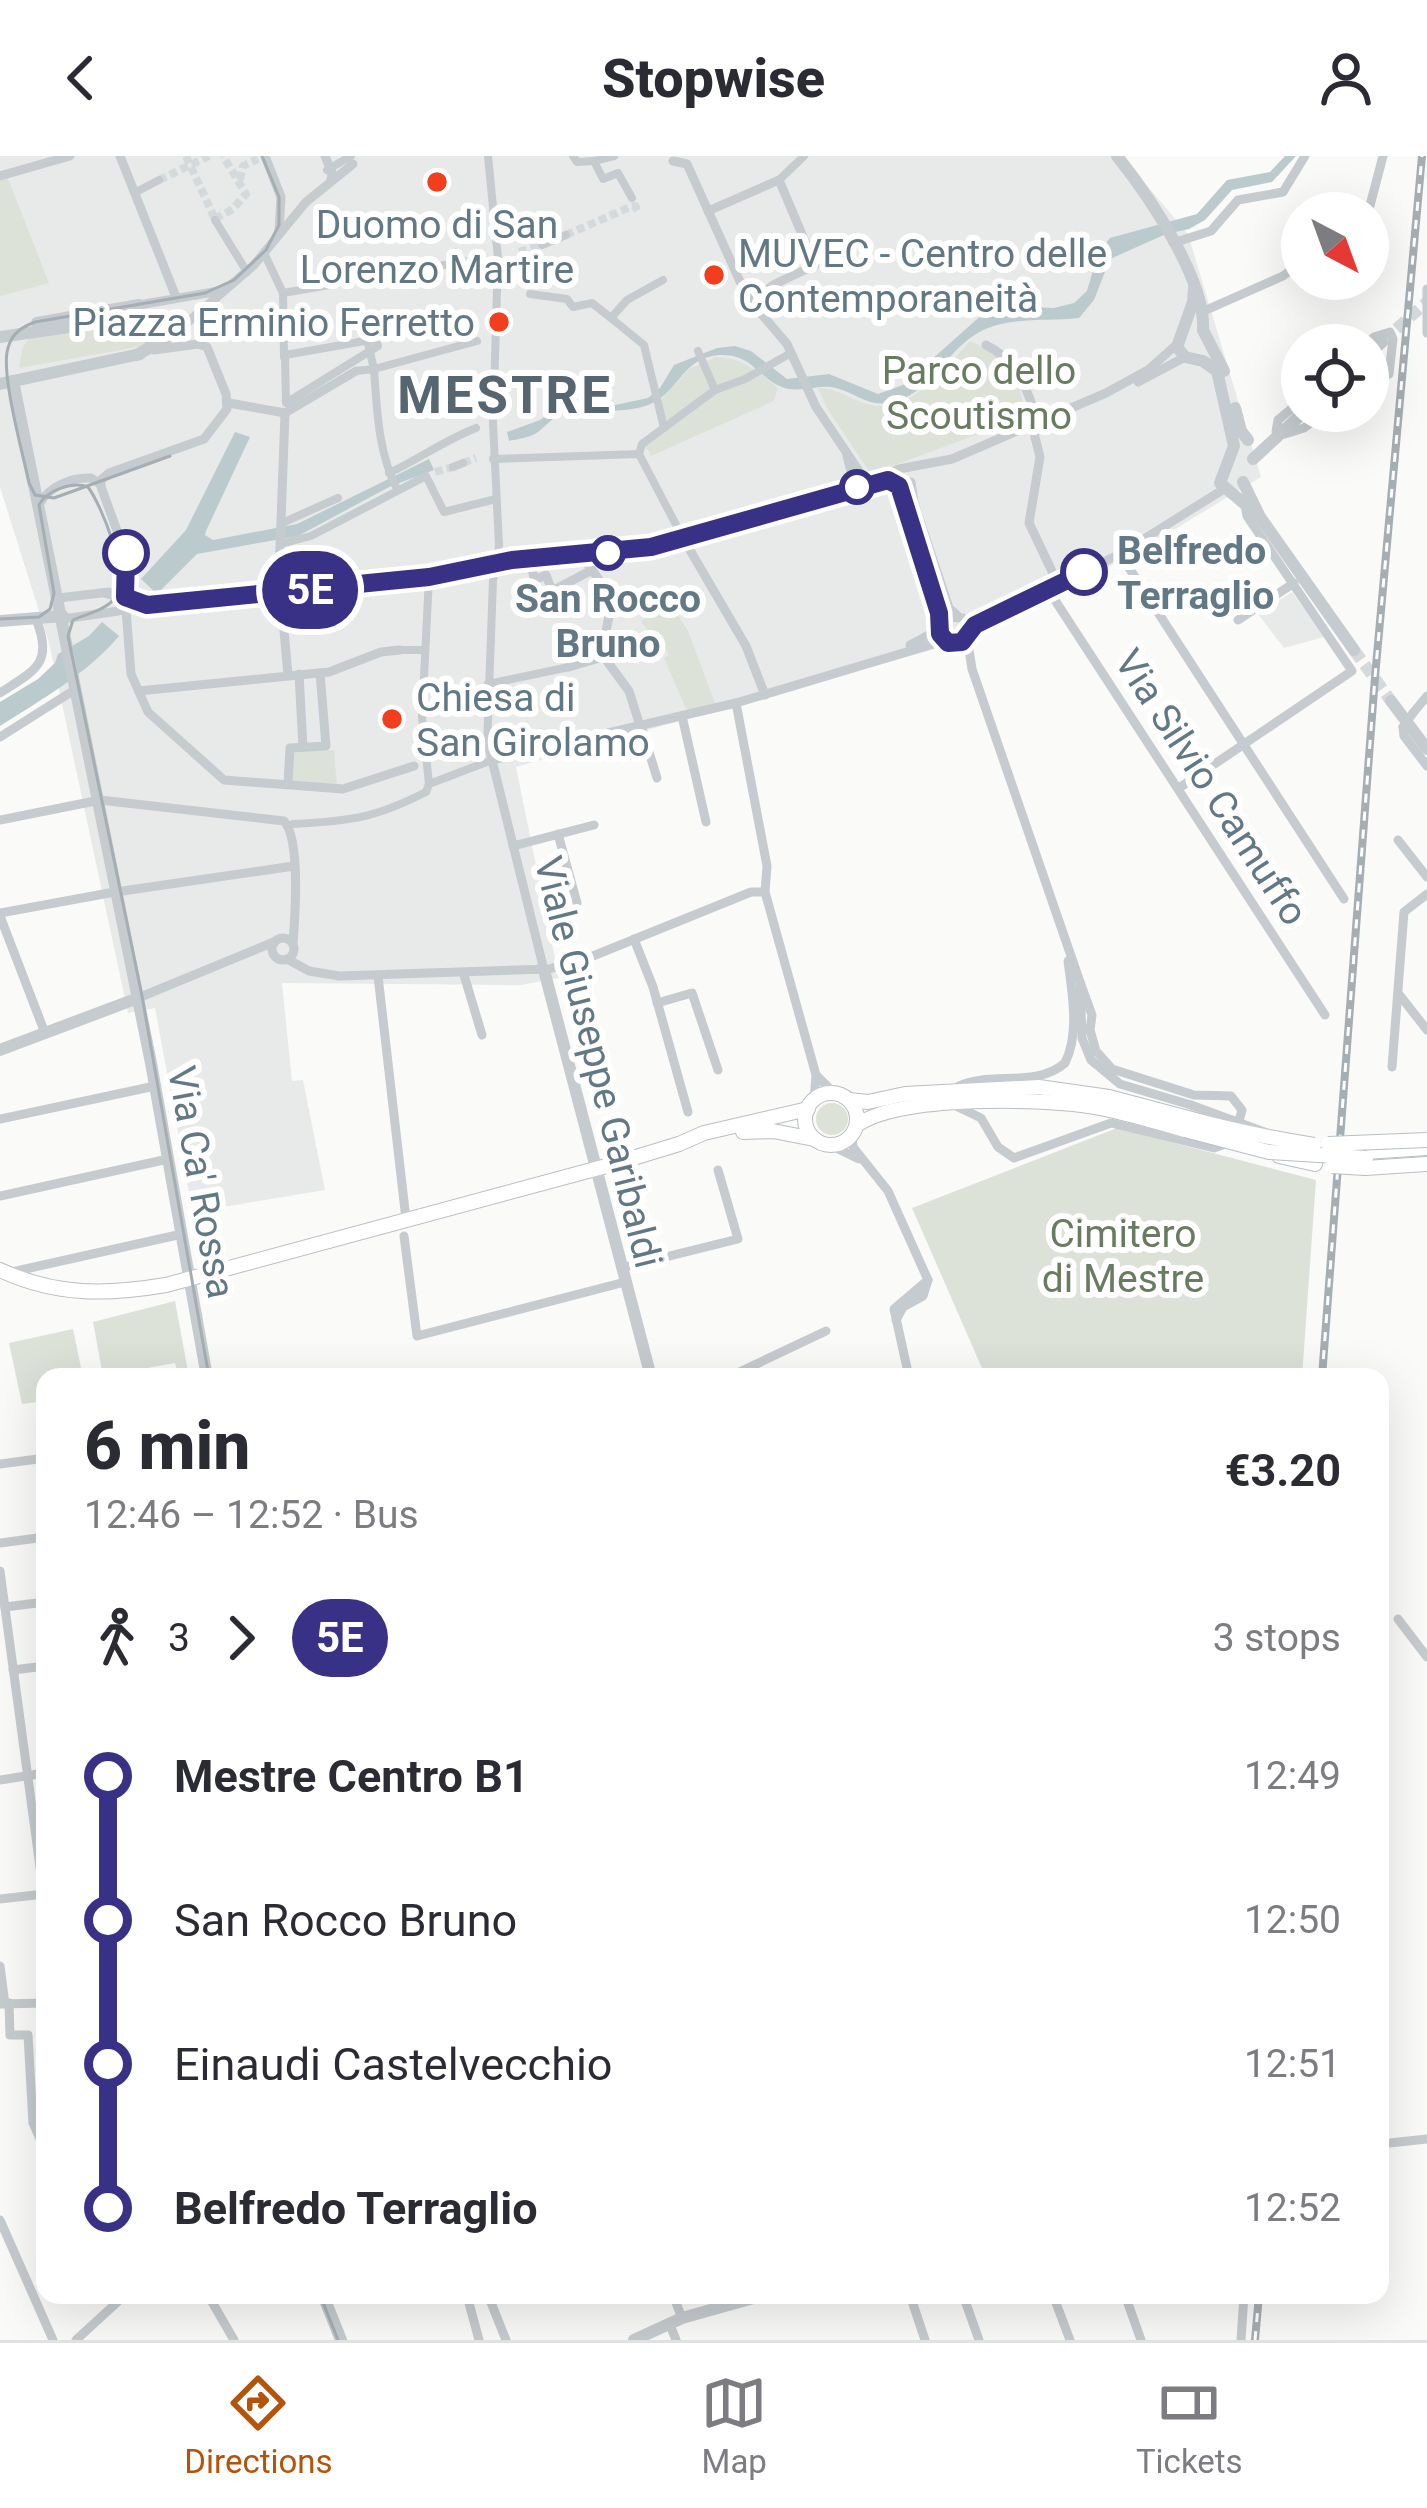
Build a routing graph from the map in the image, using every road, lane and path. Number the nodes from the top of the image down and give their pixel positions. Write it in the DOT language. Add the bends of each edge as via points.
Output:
graph roads {
  1 [pos="70,156"];
  2 [pos="120,156"];
  3 [pos="326,156"];
  4 [pos="488,156"];
  5 [pos="573,156"];
  6 [pos="614,156"];
  7 [pos="804,156"];
  8 [pos="1118,156"];
  9 [pos="1305,156"];
  10 [pos="1383,156"];
  11 [pos="263,157"];
  12 [pos="594,160"];
  13 [pos="673,161"];
  14 [pos="342,165"];
  15 [pos="0,176"];
  16 [pos="159,180"];
  17 [pos="778,180"];
  18 [pos="327,184"];
  19 [pos="136,192"];
  20 [pos="1373,192"];
  21 [pos="314,194"];
  22 [pos="632,198"];
  23 [pos="282,202"];
  24 [pos="708,211"];
  25 [pos="215,220"];
  26 [pos="566,235"];
  27 [pos="277,237"];
  28 [pos="1173,243"];
  29 [pos="542,245"];
  30 [pos="160,255"];
  31 [pos="265,255"];
  32 [pos="462,262"];
  33 [pos="166,270"];
  34 [pos="247,272"];
  35 [pos="1281,277"];
  36 [pos="663,280"];
  37 [pos="230,286"];
  38 [pos="1194,289"];
  39 [pos="1427,289"];
  40 [pos="283,293"];
  41 [pos="530,294"];
  42 [pos="176,298"];
  43 [pos="751,304"];
  44 [pos="139,305"];
  45 [pos="1204,311"];
  46 [pos="611,318"];
  47 [pos="50,321"];
  48 [pos="364,327"];
  49 [pos="0,332"];
  50 [pos="1389,332"];
  51 [pos="20,333"];
  52 [pos="1427,333"];
  53 [pos="1206,336"];
  54 [pos="477,341"];
  55 [pos="986,345"];
  56 [pos="369,346"];
  57 [pos="1186,347"];
  58 [pos="156,349"];
  59 [pos="698,351"];
  60 [pos="791,353"];
  61 [pos="137,355"];
  62 [pos="374,369"];
  63 [pos="356,370"];
  64 [pos="1389,374"];
  65 [pos="7,383"];
  66 [pos="715,390"];
  67 [pos="229,403"];
  68 [pos="285,413"];
  69 [pos="1035,423"];
  70 [pos="476,428"];
  71 [pos="664,428"];
  72 [pos="1281,431"];
  73 [pos="1281,432"];
  74 [pos="1250,441"];
  75 [pos="1234,446"];
  76 [pos="639,454"];
  77 [pos="1253,459"];
  78 [pos="492,461"];
  79 [pos="910,476"];
  80 [pos="33,480"];
  81 [pos="896,480"];
  82 [pos="393,481"];
  83 [pos="1243,482"];
  84 [pos="864,484"];
  85 [pos="54,488"];
  86 [pos="102,489"];
  87 [pos="1227,491"];
  88 [pos="338,498"];
  89 [pos="496,499"];
  90 [pos="40,502"];
  91 [pos="1245,505"];
  92 [pos="1259,517"];
  93 [pos="280,534"];
  94 [pos="684,540"];
  95 [pos="1120,554"];
  96 [pos="580,555"];
  97 [pos="531,558"];
  98 [pos="494,564"];
  99 [pos="592,570"];
  100 [pos="429,577"];
  101 [pos="1294,584"];
  102 [pos="1054,588"];
  103 [pos="125,592"];
  104 [pos="280,594"];
  105 [pos="58,598"];
  106 [pos="151,606"];
  107 [pos="126,610"];
  108 [pos="958,616"];
  109 [pos="63,617"];
  110 [pos="36,620"];
  111 [pos="1238,620"];
  112 [pos="0,621"];
  113 [pos="941,626"];
  114 [pos="968,634"];
  115 [pos="947,642"];
  116 [pos="400,650"];
  117 [pos="425,650"];
  118 [pos="1354,650"];
  119 [pos="895,654"];
  120 [pos="603,657"];
  121 [pos="569,667"];
  122 [pos="972,671"];
  123 [pos="320,673"];
  124 [pos="293,675"];
  125 [pos="488,684"];
  126 [pos="76,689"];
  127 [pos="139,691"];
  128 [pos="0,693"];
  129 [pos="765,695"];
  130 [pos="1427,696"];
  131 [pos="1391,701"];
  132 [pos="736,703"];
  133 [pos="1419,711"];
  134 [pos="682,716"];
  135 [pos="640,726"];
  136 [pos="0,737"];
  137 [pos="1244,744"];
  138 [pos="303,747"];
  139 [pos="1427,749"];
  140 [pos="426,760"];
  141 [pos="487,763"];
  142 [pos="414,766"];
  143 [pos="1427,766"];
  144 [pos="657,778"];
  145 [pos="288,784"];
  146 [pos="429,784"];
  147 [pos="1179,788"];
  148 [pos="98,800"];
  149 [pos="0,820"];
  150 [pos="706,822"];
  151 [pos="291,824"];
  152 [pos="594,825"];
  153 [pos="558,835"];
  154 [pos="1398,840"];
  155 [pos="513,846"];
  156 [pos="294,866"];
  157 [pos="1427,877"];
  158 [pos="117,892"];
  159 [pos="765,892"];
  160 [pos="1427,894"];
  161 [pos="1344,898"];
  162 [pos="577,903"];
  163 [pos="293,907"];
  164 [pos="0,914"];
  165 [pos="634,939"];
  166 [pos="276,940"];
  167 [pos="1066,944"];
  168 [pos="288,953"];
  169 [pos="232,961"];
  170 [pos="544,970"];
  171 [pos="464,975"];
  172 [pos="378,976"];
  173 [pos="1080,982"];
  174 [pos="1398,994"];
  175 [pos="138,998"];
  176 [pos="657,1003"];
  177 [pos="1325,1015"];
  178 [pos="1427,1030"];
  179 [pos="45,1033"];
  180 [pos="482,1035"];
  181 [pos="0,1050"];
  182 [pos="1392,1067"];
  183 [pos="718,1070"];
  184 [pos="816,1075"];
  185 [pos="155,1086"];
  186 [pos="841,1097"];
  187 [pos="951,1098"];
  188 [pos="811,1105"];
  189 [pos="688,1112"];
  190 [pos="1188,1118"];
  191 [pos="0,1119"];
  192 [pos="855,1130"];
  193 [pos="814,1138"];
  194 [pos="679,1144"];
  195 [pos="830,1145"];
  196 [pos="1427,1147"];
  197 [pos="1316,1152"];
  198 [pos="1269,1153"];
  199 [pos="168,1159"];
  200 [pos="1366,1159"];
  201 [pos="864,1162"];
  202 [pos="1427,1164"];
  203 [pos="596,1168"];
  204 [pos="718,1170"];
  205 [pos="0,1196"];
  206 [pos="406,1219"];
  207 [pos="182,1234"];
  208 [pos="404,1237"];
  209 [pos="3,1272"];
  210 [pos="623,1275"];
  211 [pos="189,1280"];
  212 [pos="826,1331"];
  213 [pos="205,1368"];
  214 [pos="649,1368"];
  215 [pos="748,1368"];
  216 [pos="907,1368"];
  217 [pos="36,1459"];
  218 [pos="0,1464"];
  219 [pos="36,1538"];
  220 [pos="0,1543"];
  221 [pos="0,1571"];
  222 [pos="36,1603"];
  223 [pos="5,1607"];
  224 [pos="1399,1619"];
  225 [pos="1427,1657"];
  226 [pos="36,1667"];
  227 [pos="13,1670"];
  228 [pos="36,1774"];
  229 [pos="27,1775"];
  230 [pos="0,1780"];
  231 [pos="36,1838"];
  232 [pos="36,1895"];
  233 [pos="0,1899"];
  234 [pos="0,1966"];
  235 [pos="36,2002"];
  236 [pos="5,2004"];
  237 [pos="36,2130"];
  238 [pos="1427,2139"];
  239 [pos="1389,2143"];
  240 [pos="0,2220"];
  241 [pos="36,2302"];
  242 [pos="37,2304"];
  243 [pos="108,2304"];
  244 [pos="213,2304"];
  245 [pos="327,2304"];
  246 [pos="469,2304"];
  247 [pos="492,2304"];
  248 [pos="674,2304"];
  249 [pos="735,2304"];
  250 [pos="913,2304"];
  251 [pos="966,2304"];
  252 [pos="1056,2304"];
  253 [pos="1128,2304"];
  254 [pos="1243,2304"];
  255 [pos="676,2322"];
  256 [pos="79,2339"];
  257 [pos="53,2340"];
  258 [pos="234,2340"];
  259 [pos="341,2340"];
  260 [pos="479,2340"];
  261 [pos="506,2340"];
  262 [pos="634,2340"];
  263 [pos="676,2340"];
  264 [pos="925,2340"];
  265 [pos="979,2340"];
  266 [pos="1070,2340"];
  267 [pos="1141,2340"];
  268 [pos="1241,2340"];
  1 -- 15 [label="street"];
  2 -- 19 [label="street"];
  2 -- 42 [label="street"];
  3 -- 14 [label="street"];
  4 -- 78 [label="street" via="498,258"];
  5 -- 12 [label="street"];
  6 -- 12 [label="street"];
  7 -- 17 [label="street"];
  8 -- 28 [label="street"];
  9 -- 28 [label="street" via="1283,192 1238,200 1211,231"];
  10 -- 20 [label="street"];
  11 -- 23 [label="street"];
  12 -- 22 [label="street" via="603,179 618,173"];
  13 -- 24 [label="street" via="687,164"];
  14 -- 18 [label="street"];
  14 -- 18 [label="street"];
  16 -- 19 [label="street"];
  17 -- 24 [label="street"];
  17 -- 43 [label="street" via="815,265"];
  18 -- 21 [label="street"];
  19 -- 30 [label="street"];
  21 -- 23 [label="street"];
  21 -- 27 [label="street"];
  23 -- 27 [label="street"];
  24 -- 43 [label="street"];
  25 -- 34 [label="street"];
  26 -- 29 [label="street"];
  27 -- 31 [label="street"];
  28 -- 38 [label="street"];
  31 -- 34 [label="street"];
  31 -- 40 [label="street"];
  32 -- 40 [label="street"];
  33 -- 42 [label="street"];
  34 -- 37 [label="street"];
  35 -- 45 [label="street"];
  36 -- 46 [label="street"];
  37 -- 42 [label="street"];
  37 -- 58 [label="street"];
  38 -- 45 [label="street"];
  38 -- 57 [label="street"];
  39 -- 52 [label="street"];
  40 -- 68 [label="street"];
  41 -- 46 [label="street" via="568,299 573,308 592,303"];
  42 -- 44 [label="street"];
  43 -- 60 [label="street"];
  44 -- 47 [label="street"];
  45 -- 53 [label="street"];
  46 -- 71 [label="street" via="644,345"];
  47 -- 49 [label="street"];
  47 -- 51 [label="street"];
  48 -- 56 [label="street"];
  49 -- 51 [label="street"];
  50 -- 64 [label="street"];
  51 -- 61 [label="street" via="144,316 155,338"];
  53 -- 57 [label="street" via="1206,352"];
  53 -- 57 [label="street" via="1193,327"];
  53 -- 74 [label="street"];
  54 -- 62 [label="street"];
  55 -- 69 [label="street, Via Silvio Camuffo" via="1014,364"];
  56 -- 56 [label="street" via="285,356 286,403"];
  56 -- 62 [label="street"];
  57 -- 69 [label="street"];
  57 -- 75 [label="street" via="1218,373"];
  58 -- 61 [label="street"];
  58 -- 67 [label="street" via="207,347"];
  59 -- 66 [label="street"];
  60 -- 66 [label="street"];
  60 -- 84 [label="street"];
  61 -- 65 [label="street"];
  62 -- 63 [label="street"];
  62 -- 82 [label="street" via="375,412"];
  63 -- 68 [label="street"];
  65 -- 80 [label="street, Via Ca' Rossa"];
  66 -- 71 [label="street"];
  67 -- 68 [label="street"];
  67 -- 86 [label="street" via="204,439 109,473"];
  68 -- 93 [label="street"];
  69 -- 79 [label="street"];
  69 -- 102 [label="street, Via Silvio Camuffo" via="1040,457 1029,523"];
  70 -- 82 [label="street"];
  71 -- 76 [label="street"];
  72 -- 74 [label="street"];
  73 -- 77 [label="street"];
  74 -- 75 [label="street"];
  74 -- 77 [label="street"];
  75 -- 87 [label="street" via="1220,478"];
  76 -- 78 [label="street"];
  76 -- 94 [label="street"];
  77 -- 83 [label="street"];
  78 -- 89 [label="street"];
  79 -- 81 [label="street"];
  79 -- 81 [label="street" via="902,468"];
  79 -- 108 [label="street"];
  80 -- 85 [label="street"];
  80 -- 90 [label="street, Via Ca' Rossa"];
  81 -- 84 [label="street"];
  81 -- 113 [label="street"];
  82 -- 89 [label="street" via="431,474 444,512"];
  82 -- 93 [label="street" via="311,536"];
  83 -- 87 [label="street"];
  83 -- 92 [label="street"];
  84 -- 94 [label="street"];
  85 -- 86 [label="street" via="93,478"];
  85 -- 90 [label="street"];
  86 -- 103 [label="street" via="127,558"];
  87 -- 91 [label="street"];
  87 -- 95 [label="street"];
  88 -- 93 [label="street"];
  89 -- 98 [label="street"];
  90 -- 105 [label="street, Via Ca' Rossa"];
  91 -- 92 [label="street"];
  91 -- 101 [label="street"];
  92 -- 118 [label="street"];
  93 -- 104 [label="street"];
  94 -- 96 [label="street"];
  94 -- 129 [label="street"];
  95 -- 102 [label="street"];
  95 -- 137 [label="street"];
  96 -- 97 [label="street"];
  96 -- 99 [label="street"];
  97 -- 98 [label="street"];
  97 -- 99 [label="street" via="534,580 546,575 552,592"];
  98 -- 100 [label="street"];
  98 -- 125 [label="street"];
  99 -- 120 [label="street" via="614,605"];
  100 -- 104 [label="street"];
  100 -- 117 [label="street"];
  101 -- 111 [label="street"];
  101 -- 137 [label="street" via="1352,667"];
  102 -- 114 [label="street"];
  102 -- 147 [label="street, Via Silvio Camuffo"];
  103 -- 105 [label="street"];
  103 -- 106 [label="street"];
  103 -- 107 [label="street"];
  104 -- 106 [label="street"];
  104 -- 124 [label="street"];
  105 -- 109 [label="street, Via Ca' Rossa"];
  106 -- 107 [label="street"];
  107 -- 109 [label="street"];
  107 -- 127 [label="street"];
  108 -- 113 [label="street"];
  108 -- 114 [label="street"];
  109 -- 110 [label="street"];
  109 -- 126 [label="street, Via Ca' Rossa"];
  110 -- 112 [label="street"];
  110 -- 128 [label="street" via="45,644 41,661"];
  113 -- 115 [label="street"];
  113 -- 119 [label="street"];
  114 -- 115 [label="street"];
  114 -- 122 [label="street"];
  115 -- 119 [label="street"];
  115 -- 122 [label="street"];
  116 -- 117 [label="street"];
  116 -- 123 [label="street"];
  117 -- 140 [label="street"];
  119 -- 129 [label="street"];
  120 -- 121 [label="street"];
  120 -- 135 [label="street" via="629,691"];
  121 -- 125 [label="street"];
  122 -- 167 [label="street"];
  123 -- 124 [label="street"];
  123 -- 138 [label="street" via="326,746"];
  124 -- 127 [label="street"];
  124 -- 138 [label="street"];
  125 -- 141 [label="street"];
  126 -- 136 [label="street"];
  126 -- 148 [label="street, Via Ca' Rossa"];
  127 -- 145 [label="street" via="148,712 224,780"];
  129 -- 132 [label="street"];
  130 -- 133 [label="street"];
  131 -- 139 [label="street"];
  132 -- 134 [label="street"];
  132 -- 159 [label="street"];
  133 -- 143 [label="street, bridge" via="1404,736"];
  134 -- 135 [label="street"];
  134 -- 150 [label="street"];
  135 -- 141 [label="street"];
  135 -- 144 [label="street"];
  137 -- 147 [label="street"];
  137 -- 161 [label="street"];
  138 -- 145 [label="street" via="290,748"];
  140 -- 142 [label="street"];
  140 -- 146 [label="street"];
  141 -- 146 [label="street"];
  141 -- 155 [label="street, Viale Giuseppe Garibaldi"];
  142 -- 145 [label="street" via="343,789"];
  146 -- 151 [label="street" via="382,814"];
  147 -- 177 [label="street, Via Silvio Camuffo"];
  148 -- 149 [label="street"];
  148 -- 151 [label="street"];
  148 -- 158 [label="street, Via Ca' Rossa"];
  151 -- 156 [label="street"];
  152 -- 153 [label="street"];
  153 -- 155 [label="street"];
  153 -- 162 [label="street"];
  154 -- 157 [label="street"];
  155 -- 170 [label="street, Viale Giuseppe Garibaldi"];
  156 -- 158 [label="street"];
  156 -- 163 [label="street"];
  158 -- 164 [label="street"];
  158 -- 175 [label="street, Via Ca' Rossa"];
  159 -- 165 [label="street"];
  159 -- 184 [label="street"];
  160 -- 174 [label="street" via="1404,912"];
  163 -- 166 [label="street"];
  163 -- 168 [label="street"];
  164 -- 179 [label="street"];
  165 -- 170 [label="street"];
  165 -- 176 [label="street"];
  166 -- 168 [label="street" via="288,939"];
  166 -- 168 [label="street" via="272,949"];
  166 -- 169 [label="street"];
  167 -- 173 [label="street"];
  167 -- 187 [label="street" via="1074,1010 1065,1063 1042,1076 975,1081"];
  168 -- 169 [label="street"];
  168 -- 172 [label="street" via="326,975"];
  169 -- 175 [label="street"];
  170 -- 171 [label="street"];
  170 -- 203 [label="street, Viale Giuseppe Garibaldi"];
  171 -- 172 [label="street"];
  171 -- 180 [label="street"];
  172 -- 206 [label="street"];
  173 -- 187 [label="street" via="1102,1060 1121,1074 1194,1095 1231,1096 1242,1114 1233,1142 1214,1148 1111,1123 1014,1158 982,1118"];
  173 -- 190 [label="street" via="1082,1038 1097,1070"];
  174 -- 178 [label="street"];
  174 -- 182 [label="street"];
  175 -- 179 [label="street"];
  175 -- 185 [label="street, Via Ca' Rossa"];
  176 -- 183 [label="street" via="692,993"];
  176 -- 189 [label="street"];
  179 -- 181 [label="street"];
  184 -- 186 [label="street"];
  184 -- 188 [label="street"];
  185 -- 191 [label="street"];
  185 -- 199 [label="street, Via Ca' Rossa"];
  186 -- 187 [label="main road"];
  186 -- 188 [label="main road"];
  186 -- 192 [label="main road" via="856,1111"];
  187 -- 190 [label="main road"];
  187 -- 192 [label="main road" via="878,1113"];
  188 -- 193 [label="main road" via="806,1125"];
  188 -- 194 [label="main road"];
  190 -- 197 [label="main road, bridge"];
  190 -- 198 [label="main road, bridge"];
  192 -- 195 [label="main road"];
  192 -- 201 [label="street"];
  193 -- 194 [label="main road" via="759,1131"];
  193 -- 195 [label="main road"];
  194 -- 203 [label="main road"];
  195 -- 201 [label="street"];
  196 -- 197 [label="main road, bridge"];
  196 -- 200 [label="main road, bridge"];
  197 -- 198 [label="main road, bridge"];
  197 -- 200 [label="main road, bridge"];
  197 -- 200 [label="main road, bridge"];
  198 -- 200 [label="main road, bridge"];
  199 -- 205 [label="street"];
  199 -- 207 [label="street, Via Ca' Rossa"];
  200 -- 202 [label="main road"];
  201 -- 216 [label="street" via="888,1191 928,1280 895,1309"];
  203 -- 206 [label="main road"];
  203 -- 210 [label="street, Viale Giuseppe Garibaldi"];
  204 -- 210 [label="street" via="738,1239"];
  206 -- 211 [label="main road"];
  207 -- 209 [label="street"];
  207 -- 211 [label="street, Via Ca' Rossa"];
  208 -- 210 [label="street" via="417,1336"];
  209 -- 211 [label="main road" via="101,1294"];
  210 -- 214 [label="street, Viale Giuseppe Garibaldi"];
  211 -- 213 [label="street, Via Ca' Rossa"];
  212 -- 215 [label="street"];
  217 -- 218 [label="street"];
  219 -- 220 [label="street"];
  221 -- 223 [label="street"];
  222 -- 223 [label="street"];
  223 -- 227 [label="street"];
  224 -- 225 [label="street"];
  226 -- 227 [label="street"];
  227 -- 229 [label="street"];
  228 -- 229 [label="street"];
  229 -- 230 [label="street"];
  229 -- 231 [label="street"];
  232 -- 233 [label="street"];
  234 -- 236 [label="street"];
  235 -- 236 [label="street"];
  236 -- 237 [label="street" via="10,2035 28,2035"];
  238 -- 239 [label="street"];
  240 -- 241 [label="street"];
  242 -- 257 [label="street"];
  243 -- 256 [label="street"];
  244 -- 258 [label="street"];
  245 -- 259 [label="street"];
  246 -- 260 [label="street"];
  247 -- 261 [label="street"];
  248 -- 255 [label="street"];
  249 -- 255 [label="street"];
  250 -- 264 [label="street"];
  251 -- 265 [label="street"];
  252 -- 266 [label="street"];
  253 -- 267 [label="street"];
  254 -- 268 [label="street"];
  255 -- 262 [label="street"];
  255 -- 263 [label="street"];
}
